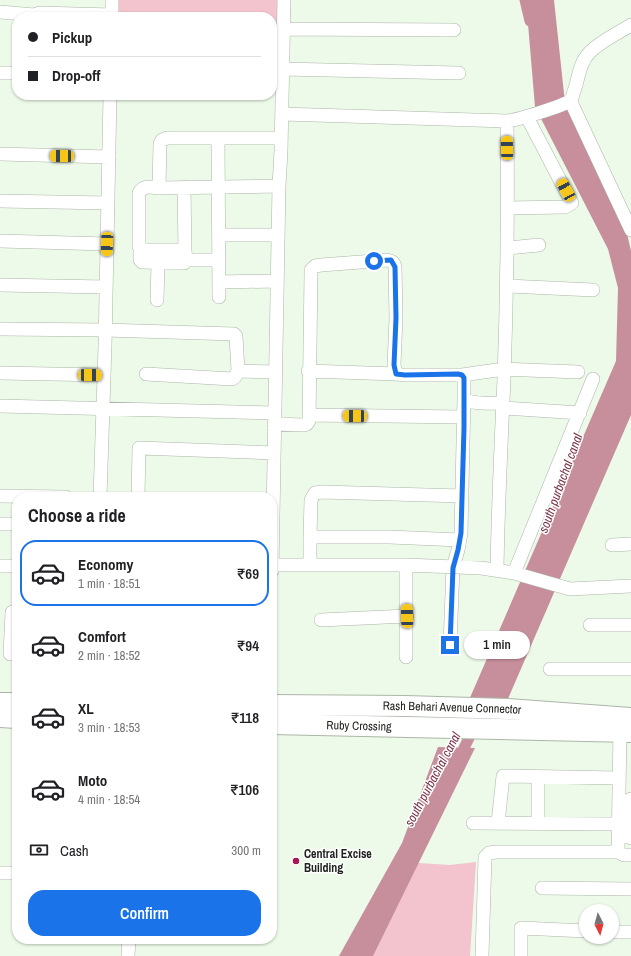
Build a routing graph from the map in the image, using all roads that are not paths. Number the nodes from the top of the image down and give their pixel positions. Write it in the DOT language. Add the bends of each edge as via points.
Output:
graph roads {
  1 [pos="112,0"];
  2 [pos="284,0"];
  3 [pos="0,12"];
  4 [pos="112,12"];
  5 [pos="12,14"];
  6 [pos="631,25"];
  7 [pos="282,29"];
  8 [pos="454,30"];
  9 [pos="0,73"];
  10 [pos="12,73"];
  11 [pos="459,73"];
  12 [pos="279,75"];
  13 [pos="110,100"];
  14 [pos="567,102"];
  15 [pos="282,114"];
  16 [pos="527,117"];
  17 [pos="507,121"];
  18 [pos="218,138"];
  19 [pos="277,145"];
  20 [pos="0,154"];
  21 [pos="109,157"];
  22 [pos="218,186"];
  23 [pos="275,186"];
  24 [pos="184,187"];
  25 [pos="159,188"];
  26 [pos="0,201"];
  27 [pos="108,203"];
  28 [pos="508,208"];
  29 [pos="631,230"];
  30 [pos="274,235"];
  31 [pos="219,236"];
  32 [pos="0,241"];
  33 [pos="107,244"];
  34 [pos="539,246"];
  35 [pos="507,248"];
  36 [pos="140,249"];
  37 [pos="185,256"];
  38 [pos="219,260"];
  39 [pos="158,263"];
  40 [pos="273,281"];
  41 [pos="219,282"];
  42 [pos="0,285"];
  43 [pos="506,286"];
  44 [pos="106,287"];
  45 [pos="593,290"];
  46 [pos="219,297"];
  47 [pos="268,299"];
  48 [pos="157,300"];
  49 [pos="0,329"];
  50 [pos="105,330"];
  51 [pos="504,369"];
  52 [pos="238,371"];
  53 [pos="308,371"];
  54 [pos="276,372"];
  55 [pos="578,372"];
  56 [pos="0,373"];
  57 [pos="146,374"];
  58 [pos="396,374"];
  59 [pos="104,375"];
  60 [pos="462,375"];
  61 [pos="593,379"];
  62 [pos="464,398"];
  63 [pos="0,406"];
  64 [pos="503,406"];
  65 [pos="103,408"];
  66 [pos="580,413"];
  67 [pos="309,415"];
  68 [pos="464,417"];
  69 [pos="274,418"];
  70 [pos="274,453"];
  71 [pos="100,492"];
  72 [pos="138,492"];
  73 [pos="273,492"];
  74 [pos="0,496"];
  75 [pos="12,496"];
  76 [pos="462,496"];
  77 [pos="0,524"];
  78 [pos="12,524"];
  79 [pos="310,537"];
  80 [pos="460,540"];
  81 [pos="631,544"];
  82 [pos="612,545"];
  83 [pos="277,565"];
  84 [pos="310,565"];
  85 [pos="406,565"];
  86 [pos="0,566"];
  87 [pos="12,566"];
  88 [pos="453,568"];
  89 [pos="497,570"];
  90 [pos="514,573"];
  91 [pos="631,586"];
  92 [pos="10,612"];
  93 [pos="407,616"];
  94 [pos="321,620"];
  95 [pos="590,625"];
  96 [pos="631,625"];
  97 [pos="450,645"];
  98 [pos="9,654"];
  99 [pos="406,657"];
  100 [pos="550,669"];
  101 [pos="631,669"];
  102 [pos="0,702"];
  103 [pos="12,703"];
  104 [pos="277,704"];
  105 [pos="0,717"];
  106 [pos="447,717"];
  107 [pos="12,718"];
  108 [pos="277,724"];
  109 [pos="627,727"];
  110 [pos="538,777"];
  111 [pos="619,778"];
  112 [pos="631,799"];
  113 [pos="473,823"];
  114 [pos="498,823"];
  115 [pos="538,823"];
  116 [pos="618,824"];
  117 [pos="631,838"];
  118 [pos="618,852"];
  119 [pos="631,855"];
  120 [pos="0,873"];
  121 [pos="12,873"];
  122 [pos="542,888"];
  123 [pos="631,889"];
  124 [pos="579,931"];
  125 [pos="619,932"];
  126 [pos="631,932"];
  127 [pos="129,944"];
  128 [pos="128,956"];
  129 [pos="482,956"];
  130 [pos="521,956"];
  1 -- 4 [label="street"];
  2 -- 7 [label="street"];
  3 -- 5 [label="street"];
  6 -- 14 [label="street" via="590,52 580,65 574,93"];
  7 -- 8 [label="street"];
  7 -- 12 [label="street"];
  9 -- 10 [label="street"];
  11 -- 12 [label="street"];
  12 -- 15 [label="street"];
  13 -- 21 [label="street"];
  14 -- 16 [label="street"];
  14 -- 29 [label="street"];
  15 -- 17 [label="street"];
  15 -- 19 [label="street"];
  16 -- 17 [label="street"];
  16 -- 28 [label="street" via="572,203 565,207"];
  17 -- 28 [label="street"];
  18 -- 19 [label="street"];
  18 -- 22 [label="street"];
  18 -- 25 [label="street" via="162,140"];
  19 -- 23 [label="street"];
  20 -- 21 [label="street"];
  21 -- 27 [label="street"];
  22 -- 23 [label="street"];
  22 -- 24 [label="street"];
  22 -- 31 [label="street"];
  23 -- 30 [label="street"];
  24 -- 25 [label="street"];
  24 -- 37 [label="street"];
  25 -- 36 [label="street" via="146,187 139,193"];
  26 -- 27 [label="street"];
  27 -- 33 [label="street"];
  28 -- 35 [label="street"];
  30 -- 31 [label="street"];
  30 -- 40 [label="street"];
  31 -- 38 [label="street"];
  32 -- 33 [label="street"];
  33 -- 44 [label="street"];
  34 -- 35 [label="street"];
  35 -- 43 [label="street"];
  36 -- 37 [label="street"];
  36 -- 39 [label="street" via="141,261"];
  37 -- 38 [label="street"];
  37 -- 39 [label="street" via="182,263"];
  38 -- 41 [label="street"];
  39 -- 48 [label="street"];
  40 -- 41 [label="street"];
  40 -- 47 [label="street"];
  40 -- 54 [label="street"];
  41 -- 46 [label="street"];
  42 -- 44 [label="street"];
  43 -- 45 [label="street"];
  43 -- 51 [label="street"];
  44 -- 50 [label="street"];
  49 -- 50 [label="street"];
  50 -- 52 [label="street" via="234,334"];
  50 -- 59 [label="street"];
  51 -- 55 [label="street"];
  51 -- 60 [label="street"];
  51 -- 64 [label="street"];
  52 -- 54 [label="street"];
  52 -- 57 [label="street" via="232,379"];
  53 -- 58 [label="street"];
  53 -- 58 [label="street" via="311,270 321,265 391,260 395,267"];
  53 -- 67 [label="street"];
  54 -- 69 [label="street"];
  56 -- 59 [label="street"];
  58 -- 60 [label="street"];
  59 -- 65 [label="street"];
  60 -- 62 [label="street"];
  61 -- 66 [label="street"];
  62 -- 64 [label="street" via="468,402"];
  62 -- 68 [label="street"];
  63 -- 65 [label="street"];
  64 -- 66 [label="street"];
  64 -- 89 [label="street"];
  65 -- 69 [label="street"];
  65 -- 71 [label="street"];
  66 -- 90 [label="street"];
  67 -- 68 [label="street"];
  67 -- 69 [label="street" via="307,424 304,425"];
  68 -- 76 [label="street"];
  69 -- 70 [label="street"];
  70 -- 72 [label="street" via="139,448"];
  70 -- 73 [label="street"];
  74 -- 75 [label="street"];
  76 -- 79 [label="street" via="315,493 311,500"];
  76 -- 80 [label="street"];
  77 -- 78 [label="street"];
  79 -- 80 [label="street"];
  79 -- 84 [label="street"];
  80 -- 88 [label="street"];
  81 -- 82 [label="street"];
  83 -- 84 [label="street"];
  84 -- 85 [label="street"];
  85 -- 88 [label="street"];
  85 -- 93 [label="street"];
  86 -- 87 [label="street"];
  88 -- 89 [label="street"];
  88 -- 97 [label="street"];
  89 -- 90 [label="street"];
  90 -- 91 [label="street" via="568,588"];
  92 -- 98 [label="street"];
  93 -- 94 [label="street"];
  93 -- 99 [label="street"];
  95 -- 96 [label="street"];
  100 -- 101 [label="street"];
  102 -- 103 [label="main road"];
  104 -- 106 [label="main road, Rash Behari Avenue Connector" via="405,706"];
  105 -- 107 [label="main road"];
  106 -- 108 [label="main road, Ruby Crossing"];
  106 -- 109 [label="main road, Rash Behari Avenue Connector" via="499,729"];
  106 -- 109 [label="main road, Rash Behari Avenue Connector" via="508,709"];
  109 -- 111 [label="street"];
  110 -- 111 [label="street"];
  110 -- 114 [label="street" via="503,776"];
  110 -- 115 [label="street"];
  111 -- 116 [label="street"];
  112 -- 117 [label="street" via="626,804 625,835"];
  113 -- 114 [label="street"];
  114 -- 115 [label="street"];
  115 -- 116 [label="street"];
  116 -- 118 [label="street"];
  118 -- 119 [label="street"];
  118 -- 129 [label="street" via="489,853 485,857"];
  120 -- 121 [label="street"];
  122 -- 123 [label="street"];
  124 -- 130 [label="street" via="521,928"];
  125 -- 126 [label="street"];
  127 -- 128 [label="street"];
}
